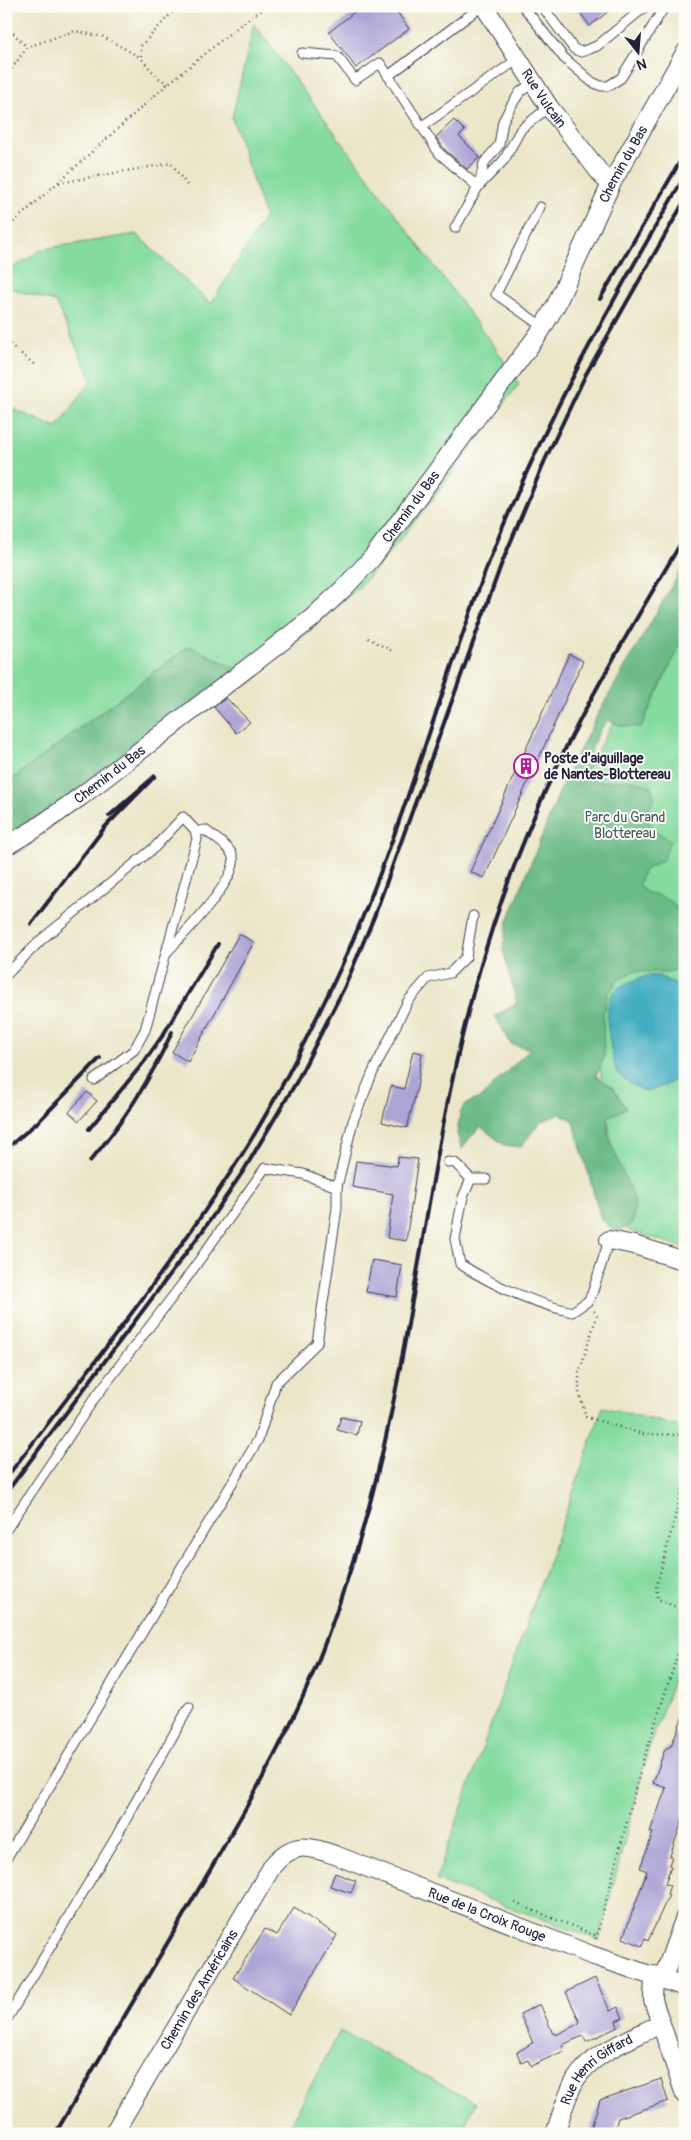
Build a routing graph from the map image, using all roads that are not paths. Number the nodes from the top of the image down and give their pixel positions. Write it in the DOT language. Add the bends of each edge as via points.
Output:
graph roads {
  1 [pos="483,6"];
  2 [pos="523,6"];
  3 [pos="542,6"];
  4 [pos="646,6"];
  5 [pos="664,6"];
  6 [pos="302,53"];
  7 [pos="685,53"];
  8 [pos="518,59"];
  9 [pos="388,76"];
  10 [pos="534,82"];
  11 [pos="549,106"];
  12 [pos="421,127"];
  13 [pos="611,184"];
  14 [pos="478,188"];
  15 [pos="540,207"];
  16 [pos="455,228"];
  17 [pos="543,327"];
  18 [pos="196,832"];
  19 [pos="6,846"];
  20 [pos="473,916"];
  21 [pos="166,954"];
  22 [pos="6,974"];
  23 [pos="94,1080"];
  24 [pos="448,1162"];
  25 [pos="471,1179"];
  26 [pos="486,1179"];
  27 [pos="337,1187"];
  28 [pos="609,1240"];
  29 [pos="685,1261"];
  30 [pos="6,1530"];
  31 [pos="189,1707"];
  32 [pos="289,1850"];
  33 [pos="6,1859"];
  34 [pos="685,1917"];
  35 [pos="658,1977"];
  36 [pos="685,1987"];
  37 [pos="6,2021"];
  38 [pos="660,2024"];
  39 [pos="685,2094"];
  40 [pos="114,2134"];
  41 [pos="554,2134"];
  1 -- 8 [label="street, Rue Vulcain"];
  1 -- 9 [label="lane"];
  2 -- 5 [label="lane" via="564,58 601,86 608,86 621,78"];
  3 -- 4 [label="lane" via="574,49 582,52 596,46"];
  6 -- 9 [label="lane" via="337,56 355,80 380,63"];
  7 -- 13 [label="street, Chemin du Bas"];
  8 -- 10 [label="street, Rue Vulcain"];
  8 -- 12 [label="lane"];
  9 -- 12 [label="lane"];
  10 -- 11 [label="street, Rue Vulcain"];
  10 -- 14 [label="lane" via="520,92 503,121 499,145 484,164"];
  11 -- 13 [label="street, Rue Vulcain"];
  11 -- 14 [label="lane" via="521,129 504,160"];
  12 -- 14 [label="lane" via="439,153"];
  13 -- 17 [label="street, Chemin du Bas"];
  14 -- 16 [label="lane"];
  15 -- 17 [label="lane" via="496,294"];
  17 -- 19 [label="street, Chemin du Bas" via="373,557 343,589 310,619 80,797"];
  18 -- 21 [label="lane" via="197,839"];
  18 -- 21 [label="lane" via="205,830 229,850 233,866 205,912"];
  18 -- 22 [label="lane" via="183,817 155,847 42,939"];
  20 -- 27 [label="lane" via="466,957 450,973 428,978 408,1002 386,1045 353,1121"];
  21 -- 23 [label="lane" via="141,1039 126,1056"];
  24 -- 25 [label="lane" via="455,1163"];
  25 -- 26 [label="lane"];
  25 -- 28 [label="lane" via="463,1197 455,1239 460,1264 489,1283 541,1305 572,1312 588,1301 592,1294"];
  27 -- 30 [label="lane" via="303,1174 265,1168 183,1283 94,1399"];
  27 -- 33 [label="lane" via="338,1208 318,1343 276,1383 258,1440"];
  28 -- 29 [label="street"];
  31 -- 37 [label="lane"];
  32 -- 35 [label="street, Rue de la Croix Rouge" via="308,1847 335,1855"];
  32 -- 40 [label="street, Chemin des Américains" via="273,1865"];
  34 -- 35 [label="street"];
  35 -- 36 [label="street, Rue de la Croix Rouge"];
  35 -- 38 [label="street" via="653,2000"];
  38 -- 39 [label="street"];
  38 -- 41 [label="street, Rue Henri Giffard" via="593,2061 576,2078"];
}
